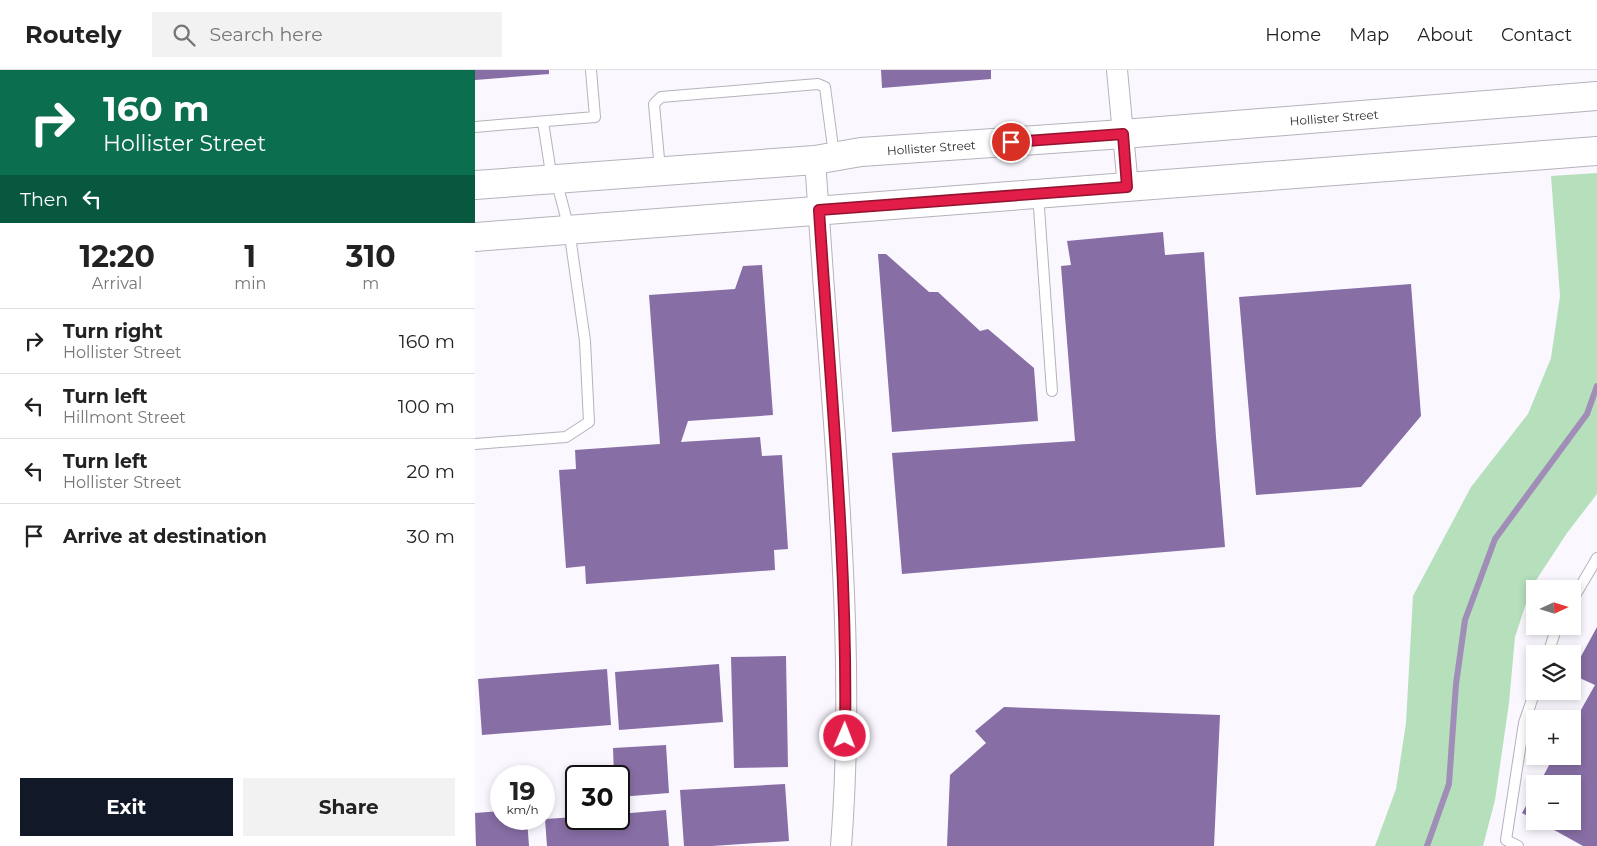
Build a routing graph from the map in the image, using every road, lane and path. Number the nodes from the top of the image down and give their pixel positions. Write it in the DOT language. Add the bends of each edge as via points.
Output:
graph roads {
  1 [pos="591,70"];
  2 [pos="1117,70"];
  3 [pos="1597,96"];
  4 [pos="543,122"];
  5 [pos="475,128"];
  6 [pos="1123,134"];
  7 [pos="1597,151"];
  8 [pos="824,158"];
  9 [pos="660,171"];
  10 [pos="556,179"];
  11 [pos="475,186"];
  12 [pos="1127,187"];
  13 [pos="1038,194"];
  14 [pos="819,210"];
  15 [pos="569,229"];
  16 [pos="475,237"];
  17 [pos="1052,391"];
  18 [pos="475,444"];
  19 [pos="1597,558"];
  20 [pos="1581,585"];
  21 [pos="1532,700"];
  22 [pos="841,846"];
  23 [pos="1517,846"];
  1 -- 4 [label="lane" via="595,117"];
  2 -- 6 [label="street"];
  3 -- 6 [label="main road, Hollister Street"];
  4 -- 5 [label="lane"];
  4 -- 10 [label="lane" via="550,167"];
  6 -- 8 [label="main road, Hollister Street" via="861,152"];
  6 -- 12 [label="street"];
  7 -- 12 [label="main road"];
  8 -- 9 [label="main road, Hollister Street"];
  8 -- 9 [label="lane" via="825,88 818,84 661,97 654,104"];
  8 -- 14 [label="street"];
  9 -- 10 [label="main road, Hollister Street"];
  10 -- 11 [label="main road, Hollister Street"];
  10 -- 15 [label="lane"];
  12 -- 13 [label="main road"];
  13 -- 14 [label="main road"];
  13 -- 17 [label="lane"];
  14 -- 15 [label="main road"];
  14 -- 22 [label="street" via="843,551 846,682"];
  15 -- 16 [label="main road"];
  15 -- 18 [label="lane" via="585,341 589,422 566,437"];
  19 -- 20 [label="lane"];
  21 -- 23 [label="lane" via="1524,723 1506,840"];
}
